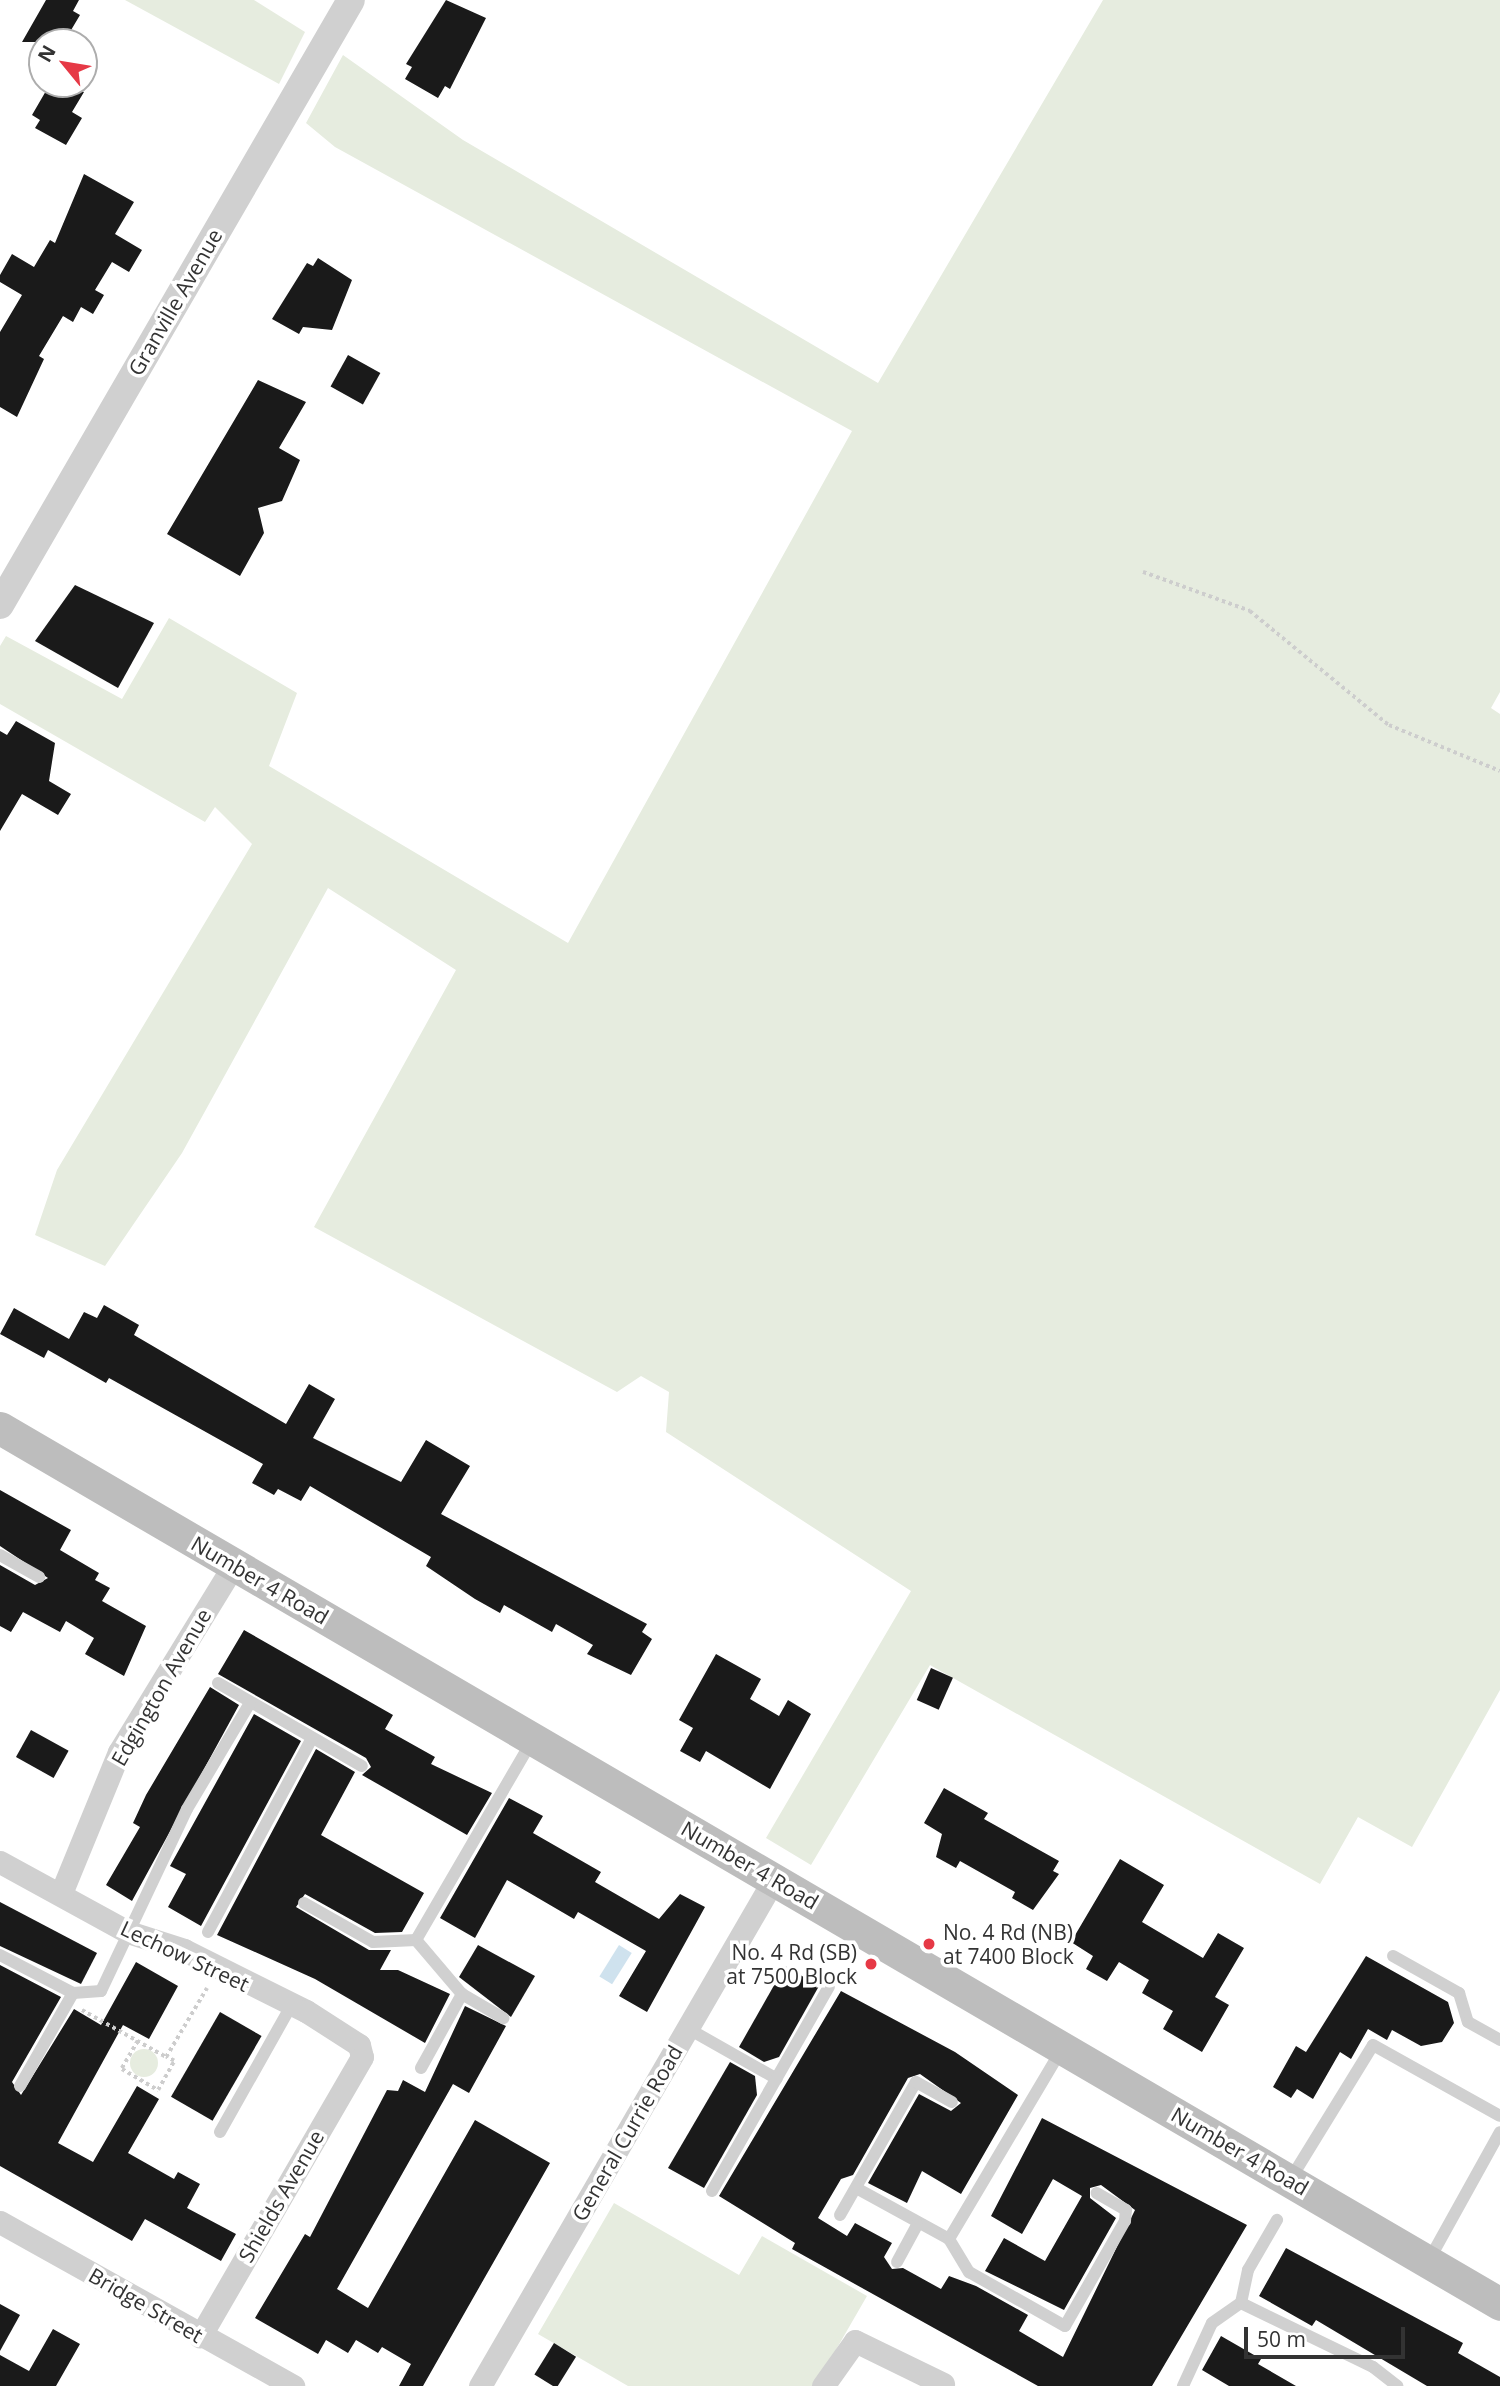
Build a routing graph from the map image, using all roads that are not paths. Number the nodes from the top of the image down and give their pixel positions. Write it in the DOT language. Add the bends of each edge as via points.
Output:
graph roads {
  1 [pos="351,0"];
  2 [pos="0,605"];
  3 [pos="0,1428"];
  4 [pos="0,1555"];
  5 [pos="234,1564"];
  6 [pos="39,1577"];
  7 [pos="218,1683"];
  8 [pos="250,1703"];
  9 [pos="312,1738"];
  10 [pos="533,1739"];
  11 [pos="362,1766"];
  12 [pos="0,1861"];
  13 [pos="774,1879"];
  14 [pos="62,1891"];
  15 [pos="303,1903"];
  16 [pos="128,1931"];
  17 [pos="208,1932"];
  18 [pos="416,1940"];
  19 [pos="0,1955"];
  20 [pos="1393,1956"];
  21 [pos="829,1987"];
  22 [pos="73,1993"];
  23 [pos="462,1994"];
  24 [pos="291,2006"];
  25 [pos="503,2018"];
  26 [pos="687,2028"];
  27 [pos="1500,2040"];
  28 [pos="1063,2047"];
  29 [pos="362,2057"];
  30 [pos="421,2068"];
  31 [pos="777,2079"];
  32 [pos="20,2087"];
  33 [pos="952,2102"];
  34 [pos="1500,2116"];
  35 [pos="220,2132"];
  36 [pos="1500,2132"];
  37 [pos="1290,2180"];
  38 [pos="858,2189"];
  39 [pos="712,2191"];
  40 [pos="1097,2193"];
  41 [pos="840,2215"];
  42 [pos="1277,2220"];
  43 [pos="0,2221"];
  44 [pos="917,2225"];
  45 [pos="949,2239"];
  46 [pos="1428,2261"];
  47 [pos="897,2262"];
  48 [pos="1241,2303"];
  49 [pos="1500,2304"];
  50 [pos="200,2336"];
  51 [pos="943,2384"];
  52 [pos="292,2386"];
  53 [pos="480,2386"];
  54 [pos="823,2386"];
  55 [pos="1182,2386"];
  56 [pos="1397,2386"];
  1 -- 2 [label="street, Granville Avenue"];
  3 -- 5 [label="main road, Number 4 Road"];
  4 -- 6 [label="lane"];
  5 -- 10 [label="main road, Number 4 Road"];
  5 -- 14 [label="street, Edgington Avenue" via="119,1752"];
  7 -- 8 [label="lane"];
  8 -- 9 [label="lane"];
  8 -- 16 [label="lane" via="187,1809"];
  9 -- 11 [label="lane"];
  9 -- 17 [label="lane"];
  10 -- 13 [label="main road, Number 4 Road"];
  10 -- 18 [label="lane"];
  12 -- 14 [label="street, Lechow Street"];
  13 -- 26 [label="street, General Currie Road"];
  13 -- 28 [label="main road, Number 4 Road"];
  14 -- 16 [label="street, Lechow Street"];
  15 -- 18 [label="lane" via="373,1942"];
  16 -- 22 [label="lane" via="100,1991"];
  16 -- 24 [label="street, Lechow Street" via="184,1950"];
  18 -- 23 [label="lane"];
  19 -- 22 [label="lane"];
  20 -- 27 [label="lane" via="1459,1993 1468,2022"];
  21 -- 31 [label="lane"];
  22 -- 32 [label="lane"];
  23 -- 25 [label="lane"];
  23 -- 30 [label="lane"];
  24 -- 29 [label="street, Lechow Street" via="345,2034 359,2045"];
  24 -- 35 [label="lane"];
  26 -- 31 [label="lane"];
  26 -- 53 [label="street, General Currie Road"];
  28 -- 37 [label="main road, Number 4 Road"];
  28 -- 45 [label="lane"];
  29 -- 50 [label="street, Shields Avenue"];
  31 -- 39 [label="lane"];
  33 -- 38 [label="lane" via="915,2082"];
  34 -- 37 [label="lane" via="1373,2045"];
  36 -- 46 [label="lane"];
  37 -- 46 [label="main road, Number 4 Road"];
  38 -- 41 [label="lane"];
  38 -- 44 [label="lane"];
  40 -- 45 [label="lane" via="1126,2210 1125,2221 1065,2326 969,2272"];
  42 -- 48 [label="lane" via="1248,2270"];
  43 -- 50 [label="street, Bridge Street"];
  44 -- 45 [label="lane"];
  44 -- 47 [label="lane"];
  46 -- 49 [label="main road, Number 4 Road"];
  48 -- 55 [label="lane" via="1212,2323"];
  48 -- 56 [label="lane" via="1373,2367"];
  50 -- 52 [label="street, Bridge Street"];
  51 -- 54 [label="street" via="855,2341"];
}
